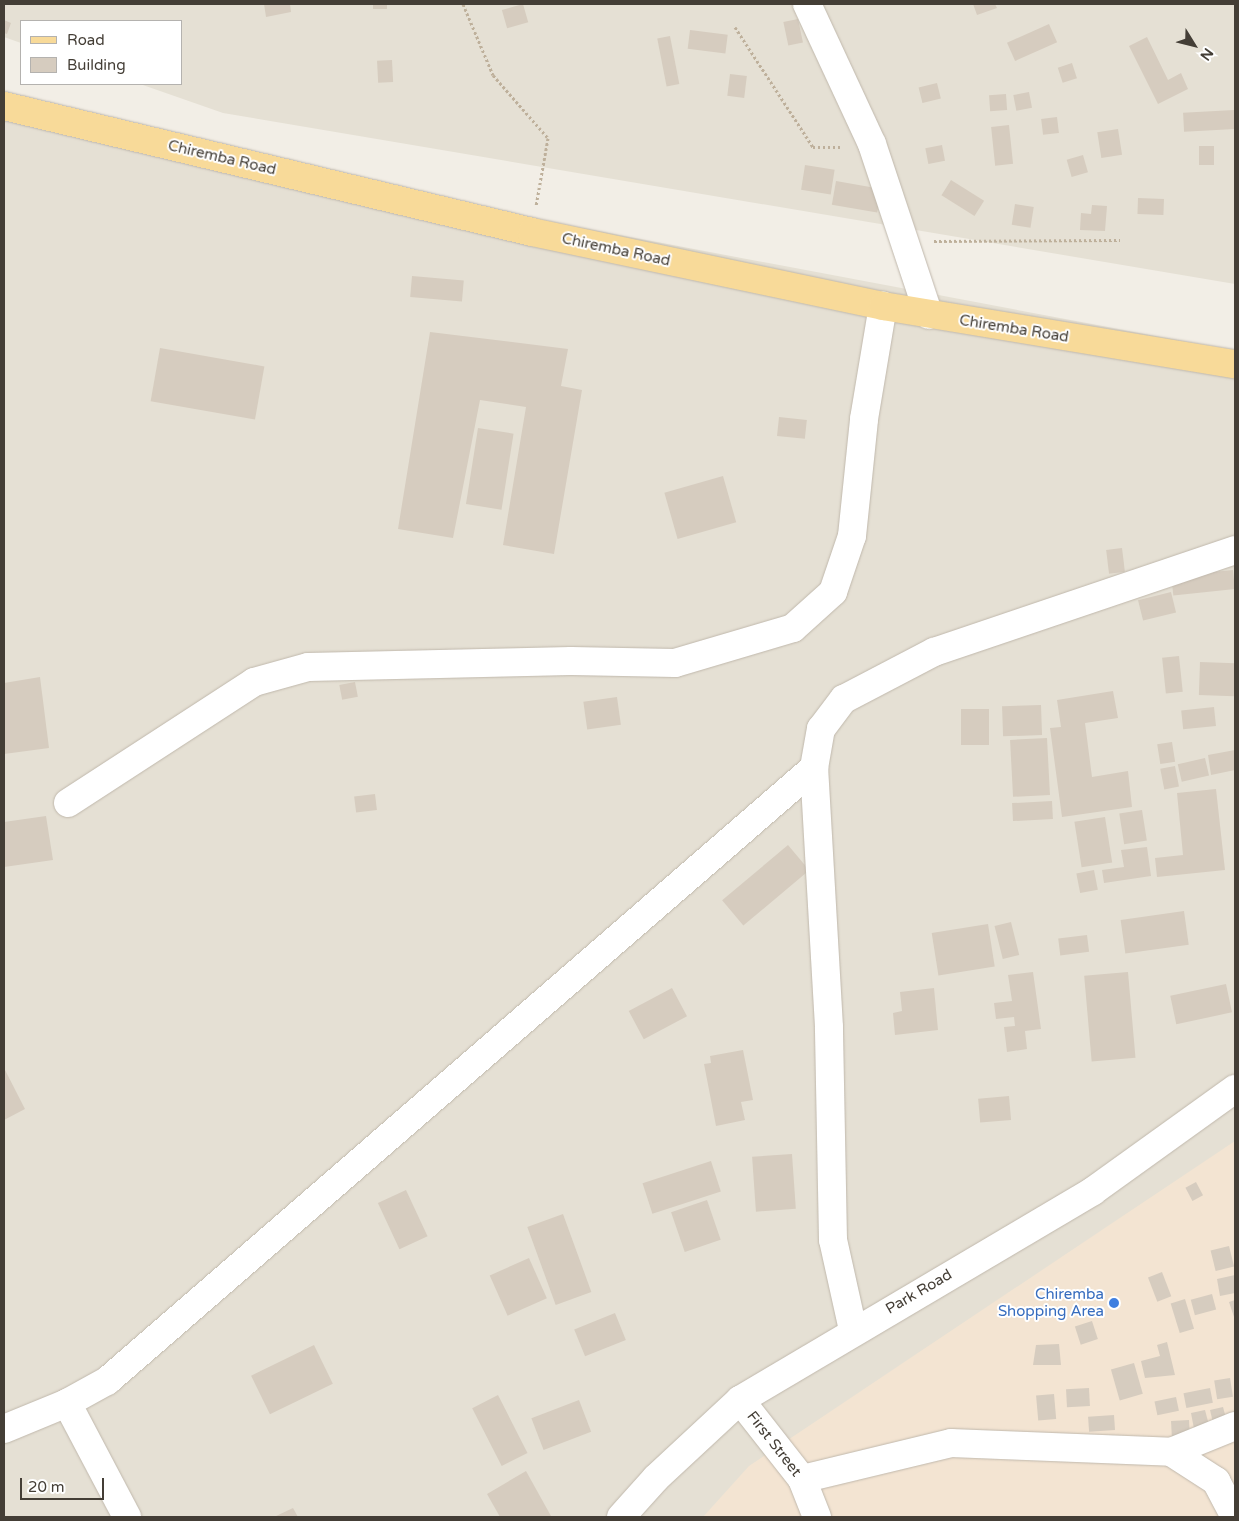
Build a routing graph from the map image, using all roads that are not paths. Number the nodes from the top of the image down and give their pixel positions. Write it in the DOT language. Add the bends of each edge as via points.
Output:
graph roads {
  1 [pos="807,4"];
  2 [pos="4,106"];
  3 [pos="883,306"];
  4 [pos="929,315"];
  5 [pos="1235,364"];
  6 [pos="1235,550"];
  7 [pos="814,768"];
  8 [pos="68,803"];
  9 [pos="1234,1092"];
  10 [pos="853,1330"];
  11 [pos="740,1400"];
  12 [pos="67,1403"];
  13 [pos="1235,1426"];
  14 [pos="4,1429"];
  15 [pos="1171,1452"];
  16 [pos="802,1479"];
  17 [pos="126,1517"];
  18 [pos="621,1517"];
  19 [pos="817,1517"];
  20 [pos="1235,1517"];
  1 -- 4 [label="street" via="872,144"];
  2 -- 3 [label="main road, Chiremba Road" via="532,232"];
  3 -- 4 [label="main road, Chiremba Road"];
  3 -- 8 [label="street" via="864,419 852,536 833,592 793,628 675,663 571,661 308,668 254,682"];
  4 -- 5 [label="main road, Chiremba Road"];
  6 -- 7 [label="street" via="934,652 864,687 831,711 821,729"];
  7 -- 10 [label="street" via="830,1028 833,1240"];
  7 -- 12 [label="street" via="107,1381"];
  9 -- 10 [label="street, Park Road" via="1093,1191"];
  10 -- 11 [label="street, Park Road"];
  11 -- 16 [label="street, First Street"];
  11 -- 18 [label="street, Park Road" via="656,1478"];
  12 -- 14 [label="street"];
  12 -- 17 [label="street"];
  13 -- 15 [label="street"];
  15 -- 16 [label="street" via="951,1443"];
  15 -- 20 [label="street" via="1216,1481"];
  16 -- 19 [label="street, First Street"];
}
